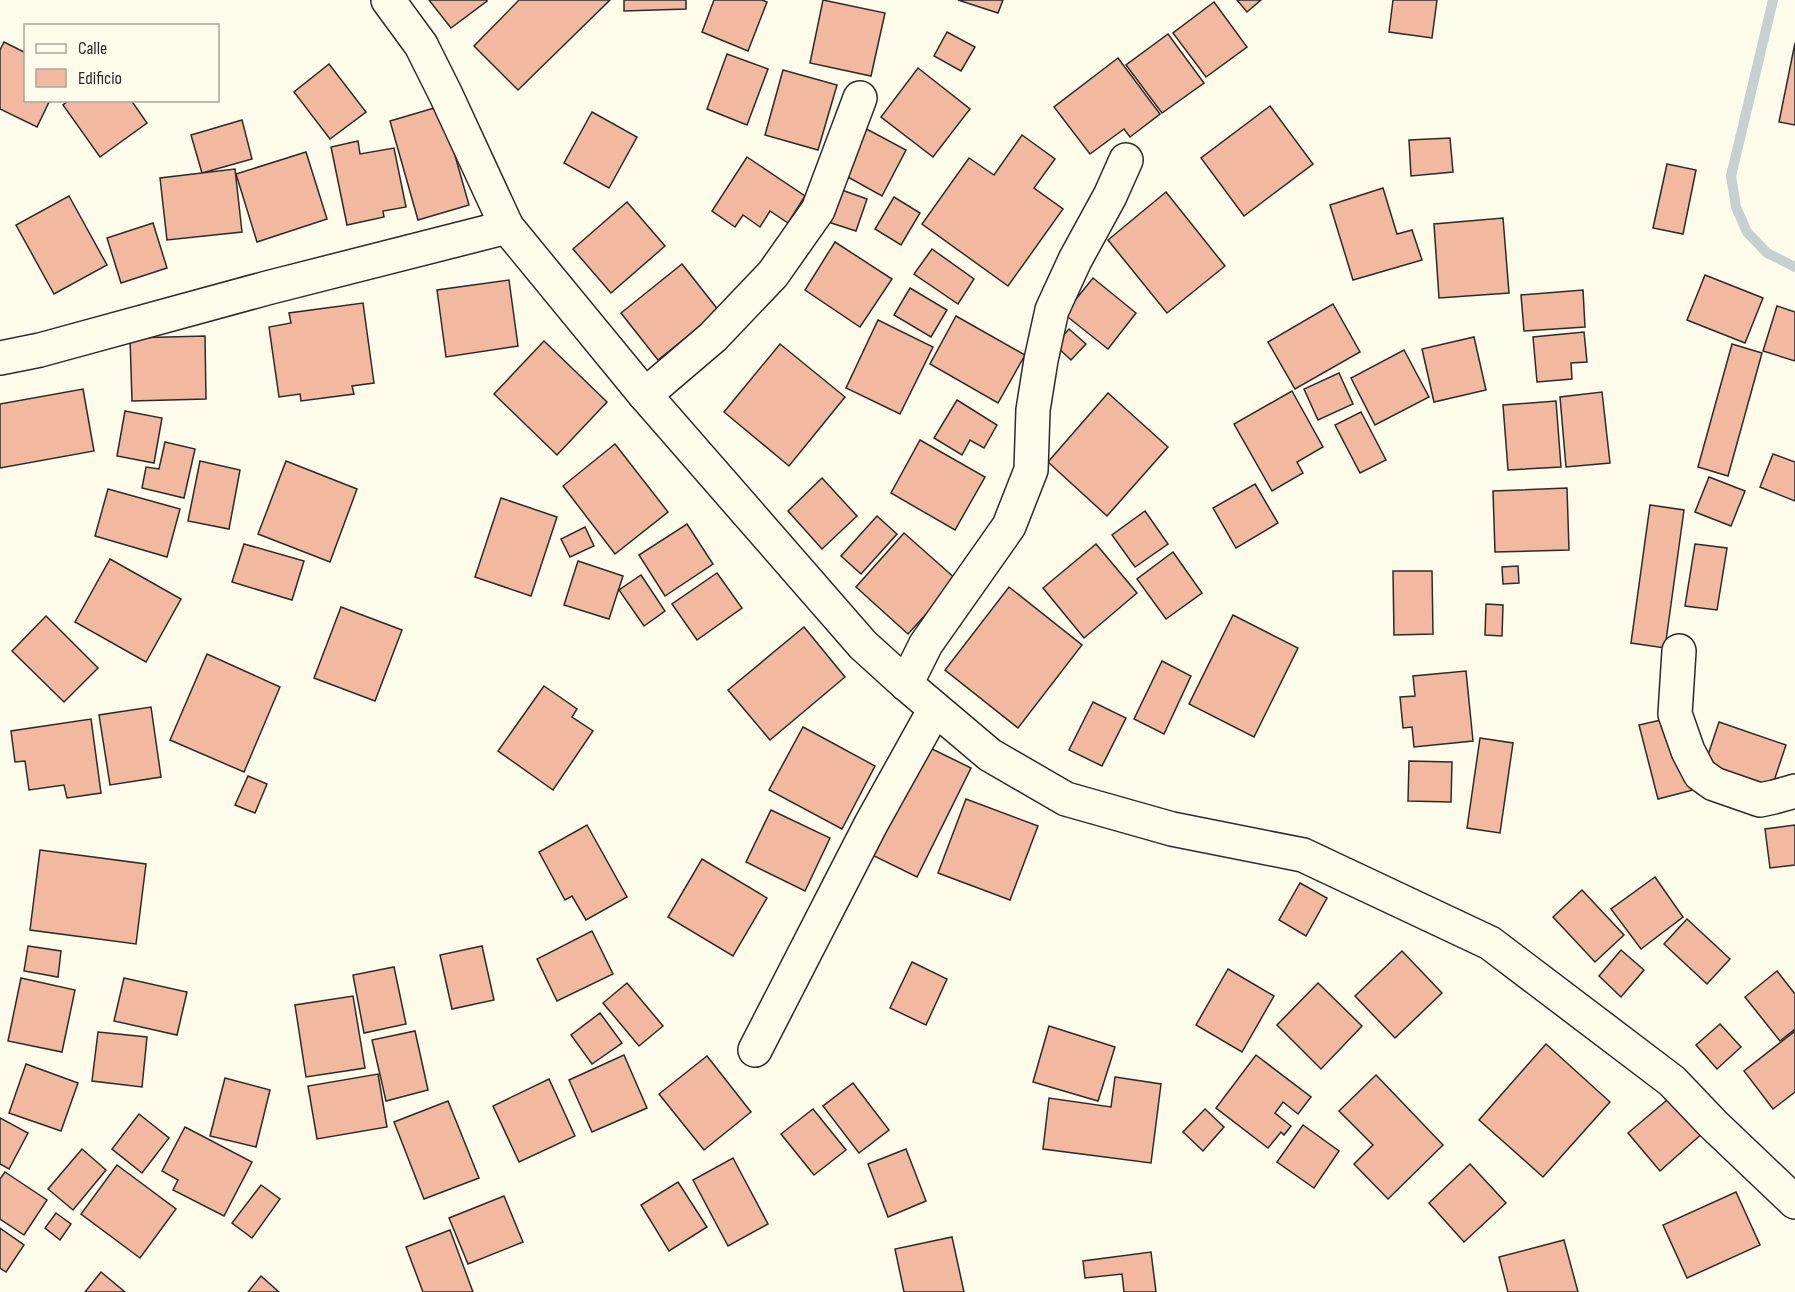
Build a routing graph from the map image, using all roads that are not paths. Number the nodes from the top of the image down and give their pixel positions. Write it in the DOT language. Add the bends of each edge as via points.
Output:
graph roads {
  1 [pos="388,0"];
  2 [pos="860,98"];
  3 [pos="1126,160"];
  4 [pos="507,227"];
  5 [pos="0,358"];
  6 [pos="645,395"];
  7 [pos="1679,651"];
  8 [pos="906,684"];
  9 [pos="935,709"];
  10 [pos="1795,791"];
  11 [pos="755,1050"];
  12 [pos="1795,1202"];
  1 -- 4 [label="street" via="421,45"];
  2 -- 6 [label="street" via="818,210 773,274 713,337"];
  3 -- 8 [label="street" via="1052,310 1033,410 1031,470 1010,526 926,644"];
  4 -- 5 [label="street"];
  4 -- 6 [label="street"];
  6 -- 8 [label="street" via="863,645"];
  7 -- 10 [label="street" via="1675,714 1700,774 1714,784 1760,800"];
  8 -- 9 [label="street"];
  9 -- 11 [label="street"];
  9 -- 12 [label="street" via="990,755 1066,799 1172,829 1303,855 1490,943 1671,1081"];
}
